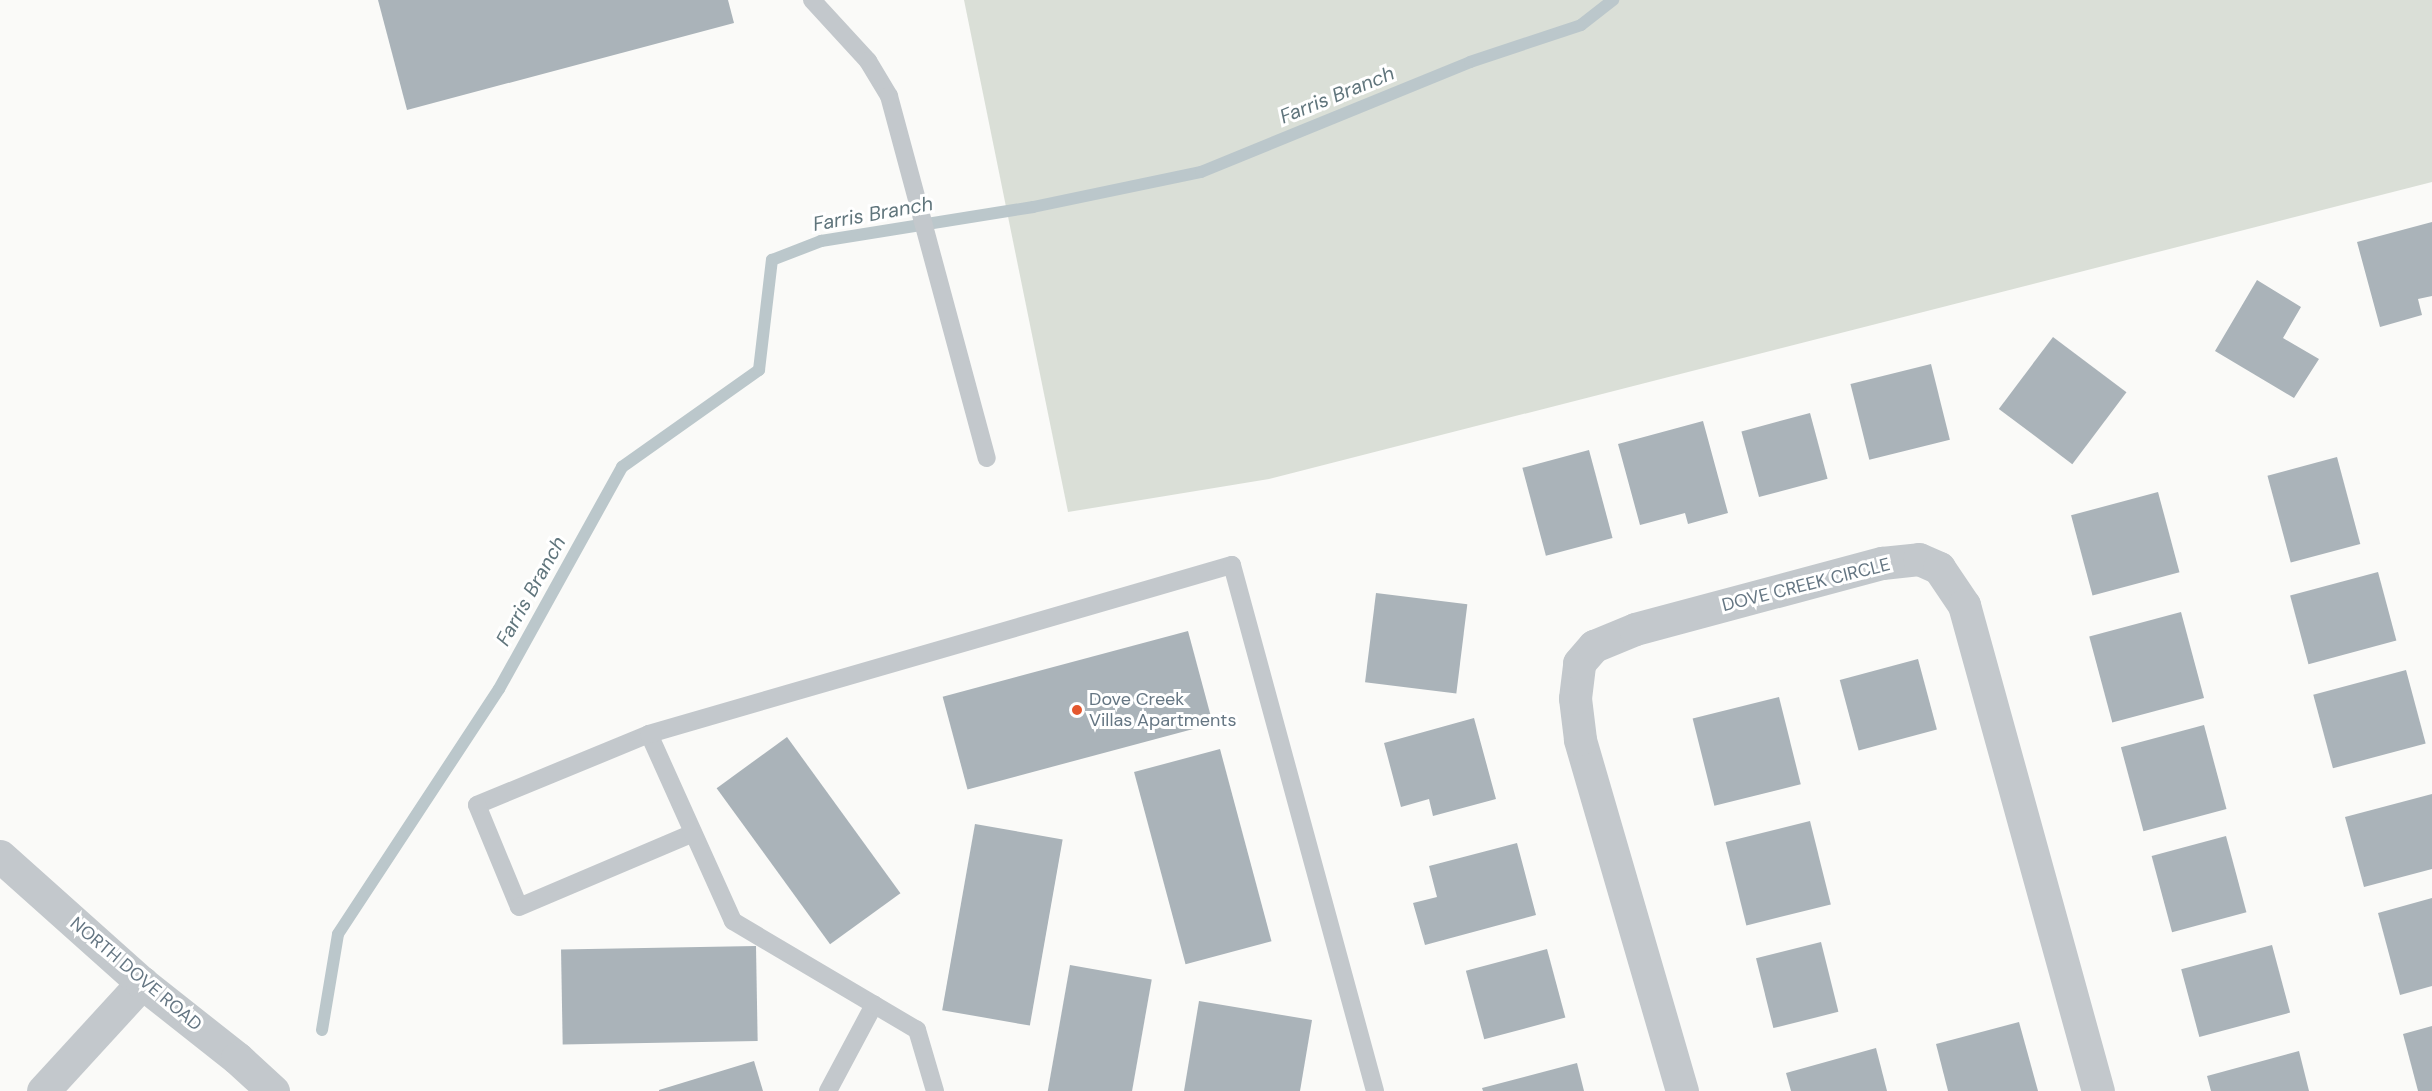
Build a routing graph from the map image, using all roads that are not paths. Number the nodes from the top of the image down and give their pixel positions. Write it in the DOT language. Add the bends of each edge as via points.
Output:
graph roads {
  1 [pos="812,0"];
  2 [pos="987,458"];
  3 [pos="649,734"];
  4 [pos="693,833"];
  5 [pos="0,856"];
  6 [pos="142,984"];
  7 [pos="874,1005"];
  8 [pos="43,1091"];
  9 [pos="273,1091"];
  10 [pos="828,1091"];
  11 [pos="935,1091"];
  12 [pos="1375,1091"];
  13 [pos="1682,1091"];
  14 [pos="2098,1091"];
  1 -- 2 [label="lane" via="868,61 889,96"];
  3 -- 4 [label="lane"];
  3 -- 4 [label="lane" via="477,805 519,907"];
  3 -- 12 [label="lane" via="1232,565"];
  4 -- 7 [label="lane" via="734,921"];
  5 -- 6 [label="street, NORTH DOVE ROAD"];
  6 -- 8 [label="street"];
  6 -- 9 [label="street, NORTH DOVE ROAD"];
  7 -- 10 [label="lane"];
  7 -- 11 [label="lane" via="917,1030"];
  13 -- 14 [label="street, DOVE CREEK CIRCLE" via="1580,739 1575,698 1579,663 1594,646 1635,629 1882,563 1919,559 1939,568 1964,605"];
}
